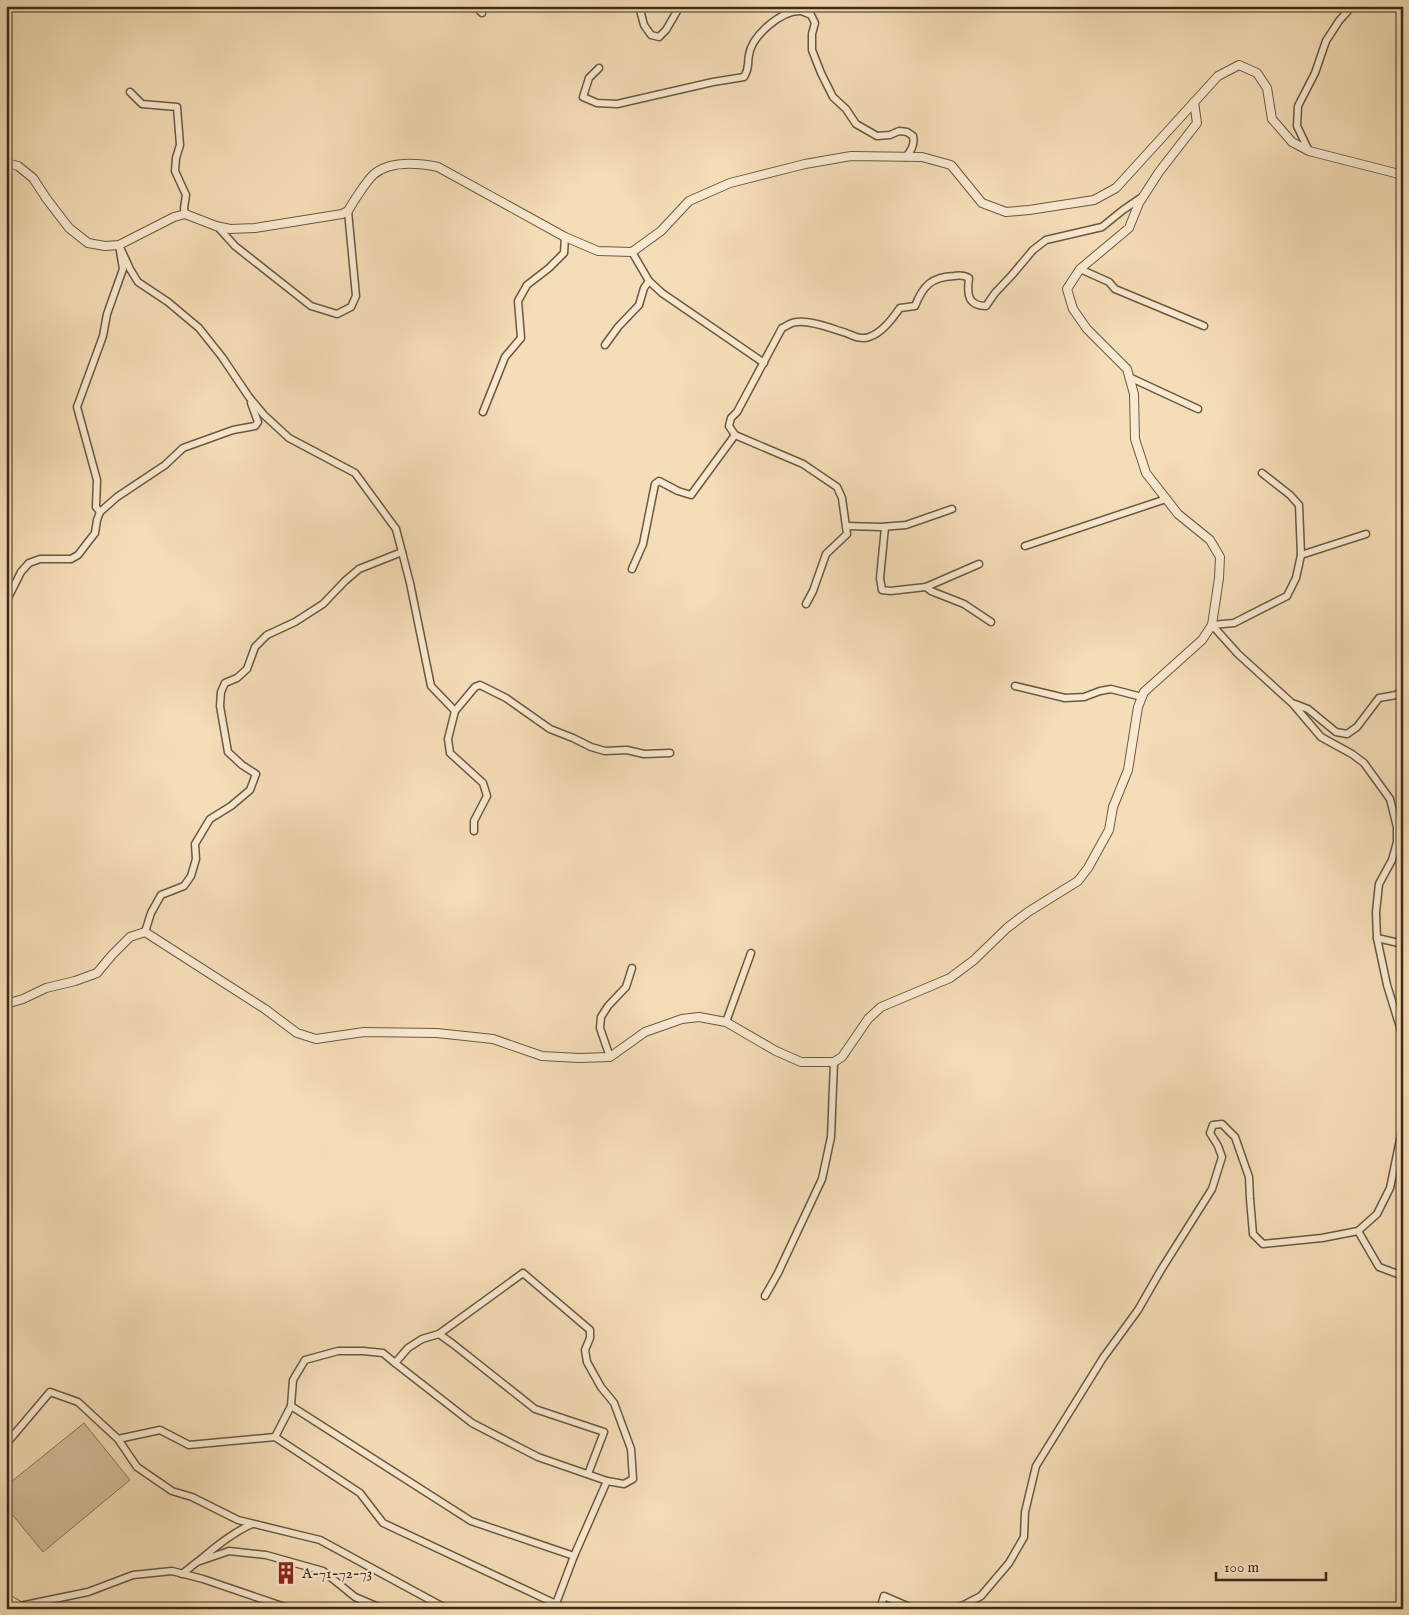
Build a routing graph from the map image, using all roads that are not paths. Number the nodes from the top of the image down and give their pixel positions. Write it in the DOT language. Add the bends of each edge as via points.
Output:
graph roads {
  1 [pos="475,6"];
  2 [pos="639,6"];
  3 [pos="680,6"];
  4 [pos="1352,6"];
  5 [pos="482,13"];
  6 [pos="599,68"];
  7 [pos="130,92"];
  8 [pos="1194,102"];
  9 [pos="1309,151"];
  10 [pos="906,157"];
  11 [pos="6,163"];
  12 [pos="1403,175"];
  13 [pos="1143,196"];
  14 [pos="348,211"];
  15 [pos="185,214"];
  16 [pos="216,226"];
  17 [pos="565,237"];
  18 [pos="119,245"];
  19 [pos="632,252"];
  20 [pos="1080,269"];
  21 [pos="649,281"];
  22 [pos="1204,326"];
  23 [pos="605,344"];
  24 [pos="764,362"];
  25 [pos="1129,376"];
  26 [pos="248,397"];
  27 [pos="1198,409"];
  28 [pos="483,412"];
  29 [pos="735,435"];
  30 [pos="1262,473"];
  31 [pos="1166,499"];
  32 [pos="952,510"];
  33 [pos="100,512"];
  34 [pos="847,526"];
  35 [pos="885,527"];
  36 [pos="1366,534"];
  37 [pos="1025,546"];
  38 [pos="402,552"];
  39 [pos="1301,555"];
  40 [pos="979,564"];
  41 [pos="632,569"];
  42 [pos="926,587"];
  43 [pos="6,602"];
  44 [pos="806,604"];
  45 [pos="991,622"];
  46 [pos="1212,625"];
  47 [pos="1015,686"];
  48 [pos="1403,690"];
  49 [pos="1142,697"];
  50 [pos="1293,704"];
  51 [pos="455,711"];
  52 [pos="670,753"];
  53 [pos="474,831"];
  54 [pos="145,932"];
  55 [pos="1377,938"];
  56 [pos="1403,944"];
  57 [pos="751,953"];
  58 [pos="632,968"];
  59 [pos="6,1004"];
  60 [pos="726,1022"];
  61 [pos="1403,1037"];
  62 [pos="610,1056"];
  63 [pos="834,1062"];
  64 [pos="1403,1125"];
  65 [pos="1358,1230"];
  66 [pos="1403,1276"];
  67 [pos="765,1296"];
  68 [pos="439,1334"];
  69 [pos="395,1362"];
  70 [pos="291,1406"];
  71 [pos="275,1437"];
  72 [pos="118,1439"];
  73 [pos="6,1444"];
  74 [pos="588,1474"];
  75 [pos="607,1481"];
  76 [pos="252,1524"];
  77 [pos="574,1556"];
  78 [pos="197,1562"];
  79 [pos="182,1574"];
  80 [pos="8,1601"];
  81 [pos="555,1606"];
  82 [pos="20,1608"];
  83 [pos="291,1609"];
  84 [pos="383,1609"];
  85 [pos="447,1609"];
  86 [pos="880,1609"];
  87 [pos="914,1609"];
  88 [pos="956,1609"];
  1 -- 5 [label="street"];
  2 -- 3 [label="street" via="644,25 651,35 659,37"];
  4 -- 9 [label="street" via="1326,41 1315,73 1298,106 1297,126"];
  6 -- 10 [label="street" via="589,78 584,97 597,104 617,104 744,77 749,69 749,54 759,34 771,23 801,11 811,15 815,23 812,50 833,97 856,124 877,136 907,132 913,136 912,148"];
  7 -- 15 [label="street" via="142,104 177,107 180,146 175,172 186,195"];
  8 -- 9 [label="street" via="1218,76 1238,65 1251,70 1267,88 1272,119 1292,142"];
  8 -- 10 [label="street" via="1116,188 1094,200 1006,212 982,203 951,165 922,157"];
  8 -- 13 [label="street" via="1197,123"];
  9 -- 12 [label="street"];
  10 -- 19 [label="street" via="851,156 730,183 689,201 661,231"];
  11 -- 18 [label="street" via="18,166 33,178 69,228 88,243"];
  13 -- 20 [label="street" via="1129,228"];
  13 -- 24 [label="street" via="1102,227 1046,240 1033,250 986,306 972,302 968,291 969,278 964,275 943,276 929,282 914,306 900,308 878,333 869,338 797,321 782,328"];
  14 -- 16 [label="street" via="255,228"];
  14 -- 16 [label="street" via="356,296 351,307 337,314 311,306 235,246"];
  14 -- 17 [label="street" via="374,175 389,167 422,164 438,167"];
  15 -- 16 [label="street"];
  15 -- 18 [label="street"];
  17 -- 19 [label="street" via="598,251"];
  17 -- 28 [label="street" via="564,253 527,285 518,301 521,338 506,357"];
  18 -- 26 [label="street" via="138,282 199,328"];
  18 -- 33 [label="street" via="123,269 77,407 97,480 96,508"];
  19 -- 21 [label="street"];
  20 -- 22 [label="street" via="1109,282 1115,289"];
  20 -- 25 [label="street" via="1067,289 1073,309 1127,369"];
  21 -- 23 [label="street" via="639,305"];
  21 -- 24 [label="street"];
  24 -- 29 [label="street" via="731,418 729,426"];
  25 -- 27 [label="street"];
  25 -- 31 [label="street" via="1134,394 1135,439 1146,473"];
  26 -- 33 [label="street" via="258,422 255,426 233,430 183,448"];
  26 -- 38 [label="street" via="289,438 355,472 396,529"];
  29 -- 34 [label="street" via="803,464 837,486"];
  29 -- 41 [label="street" via="691,495 659,481 655,484 643,544"];
  30 -- 39 [label="street" via="1299,505"];
  31 -- 37 [label="street"];
  31 -- 46 [label="street" via="1178,514 1210,540 1220,557"];
  32 -- 35 [label="street" via="906,525"];
  33 -- 43 [label="street" via="95,533 78,556 28,563"];
  34 -- 35 [label="street"];
  34 -- 44 [label="street" via="847,534 826,554"];
  35 -- 42 [label="street" via="880,578 882,590"];
  36 -- 39 [label="street"];
  38 -- 51 [label="street" via="431,686"];
  38 -- 54 [label="street" via="359,569 323,604 267,635 255,647 247,669 225,683 220,706 228,752 256,774 250,790 210,819 194,844 196,859 191,876 184,886 161,895"];
  39 -- 46 [label="street" via="1296,578 1287,596 1234,623"];
  40 -- 42 [label="street"];
  42 -- 45 [label="street" via="964,604"];
  46 -- 49 [label="street" via="1202,640"];
  46 -- 50 [label="street" via="1238,654"];
  47 -- 49 [label="street" via="1065,698 1084,697 1111,689"];
  48 -- 50 [label="street" via="1396,695 1379,698 1357,727 1347,734 1336,732 1308,709"];
  49 -- 63 [label="street" via="1128,770 1113,807 1109,830 1078,881 1007,928 950,978 882,1007 868,1019 842,1057"];
  50 -- 55 [label="street" via="1321,737 1364,763 1390,799 1398,827 1397,842 1379,884"];
  51 -- 52 [label="street" via="480,685 506,698 550,729 591,747 644,754"];
  51 -- 53 [label="street" via="448,739 450,753 483,783 487,796 474,821"];
  54 -- 59 [label="street" via="130,937 96,973"];
  54 -- 62 [label="street" via="297,1033 316,1038 364,1032 437,1033 493,1039 542,1056"];
  55 -- 56 [label="street"];
  55 -- 61 [label="street"];
  57 -- 60 [label="street"];
  58 -- 62 [label="street" via="626,987 601,1017 600,1028"];
  60 -- 62 [label="street" via="699,1017 682,1019 645,1032"];
  60 -- 63 [label="street" via="802,1062"];
  63 -- 67 [label="street" via="831,1137 822,1178"];
  64 -- 65 [label="street" via="1390,1188 1377,1214"];
  65 -- 66 [label="street" via="1379,1267"];
  65 -- 88 [label="street" via="1322,1238 1263,1244 1253,1234 1249,1177 1235,1137 1222,1124 1212,1125 1210,1133 1222,1157 1212,1189 1036,1466 1025,1512 1024,1537 1009,1563 981,1596"];
  68 -- 69 [label="street" via="422,1339"];
  68 -- 74 [label="street" via="535,1409 604,1432"];
  68 -- 75 [label="street" via="523,1273 590,1330 585,1350 587,1362 614,1403 631,1449 633,1480 624,1484"];
  69 -- 70 [label="street" via="383,1354 364,1351 338,1351 305,1360 293,1380"];
  69 -- 74 [label="street" via="472,1423 538,1457"];
  70 -- 71 [label="street"];
  70 -- 77 [label="street" via="471,1521"];
  71 -- 72 [label="street" via="188,1445 160,1430"];
  71 -- 81 [label="street" via="360,1493 383,1523"];
  72 -- 73 [label="street" via="78,1402 50,1392"];
  72 -- 76 [label="street" via="137,1467 172,1491 192,1496"];
  74 -- 75 [label="street"];
  75 -- 77 [label="street"];
  76 -- 78 [label="street" via="220,1542"];
  76 -- 85 [label="street" via="320,1540"];
  77 -- 81 [label="street"];
  78 -- 79 [label="street"];
  78 -- 84 [label="street" via="229,1551 266,1555 323,1571 355,1597"];
  79 -- 82 [label="street" via="172,1571 133,1575 88,1592"];
  79 -- 83 [label="street"];
  80 -- 82 [label="street"];
  86 -- 87 [label="street" via="884,1596"];
}
